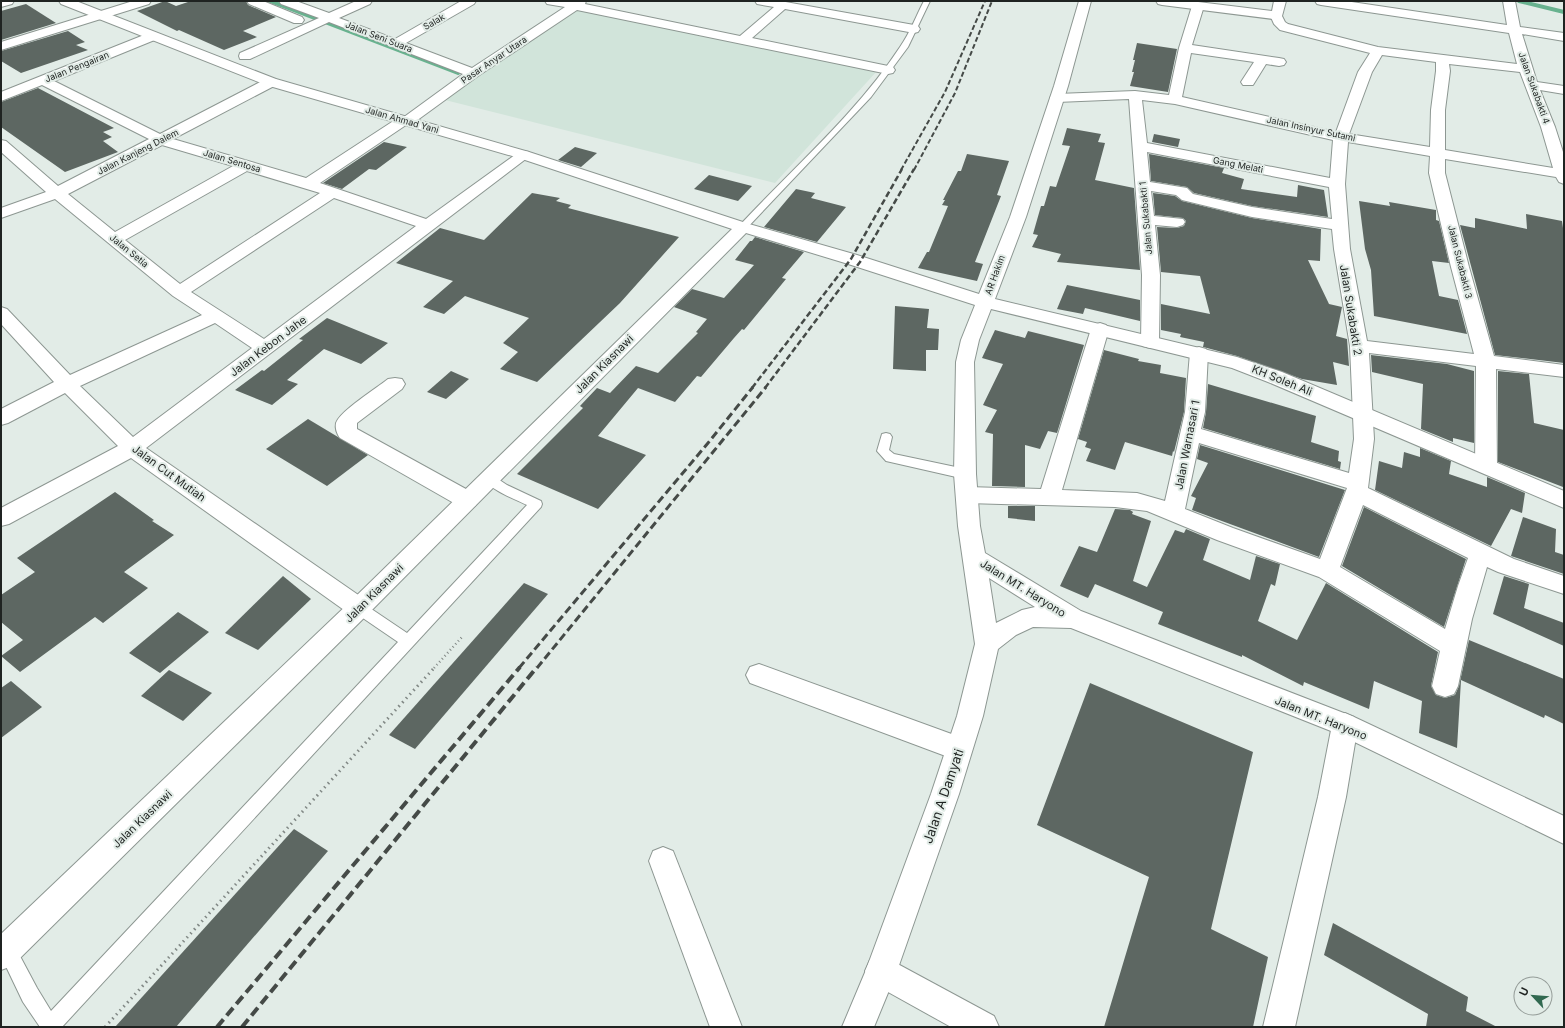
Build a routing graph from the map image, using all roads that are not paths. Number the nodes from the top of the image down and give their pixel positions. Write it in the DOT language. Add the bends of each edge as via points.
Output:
graph roads {
  1 [pos="8,1"];
  2 [pos="65,1"];
  3 [pos="145,1"];
  4 [pos="253,1"];
  5 [pos="285,1"];
  6 [pos="366,1"];
  7 [pos="470,1"];
  8 [pos="550,1"];
  9 [pos="761,1"];
  10 [pos="927,1"];
  11 [pos="1085,1"];
  12 [pos="1162,1"];
  13 [pos="1280,1"];
  14 [pos="1321,1"];
  15 [pos="1510,2"];
  16 [pos="1,3"];
  17 [pos="578,3"];
  18 [pos="804,4"];
  19 [pos="783,5"];
  20 [pos="1198,6"];
  21 [pos="1276,14"];
  22 [pos="100,15"];
  23 [pos="298,20"];
  24 [pos="325,21"];
  25 [pos="914,29"];
  26 [pos="1514,29"];
  27 [pos="153,36"];
  28 [pos="1564,38"];
  29 [pos="742,40"];
  30 [pos="397,44"];
  31 [pos="1,46"];
  32 [pos="1185,48"];
  33 [pos="1378,51"];
  34 [pos="245,56"];
  35 [pos="1442,58"];
  36 [pos="1262,60"];
  37 [pos="1279,62"];
  38 [pos="1525,68"];
  39 [pos="888,70"];
  40 [pos="473,73"];
  41 [pos="44,81"];
  42 [pos="271,82"];
  43 [pos="1248,82"];
  44 [pos="1532,85"];
  45 [pos="1564,90"];
  46 [pos="1135,95"];
  47 [pos="1,97"];
  48 [pos="1057,98"];
  49 [pos="1175,100"];
  50 [pos="405,121"];
  51 [pos="1548,127"];
  52 [pos="1564,130"];
  53 [pos="1341,136"];
  54 [pos="162,140"];
  55 [pos="1,144"];
  56 [pos="1140,146"];
  57 [pos="1437,152"];
  58 [pos="524,155"];
  59 [pos="246,165"];
  60 [pos="1564,176"];
  61 [pos="308,184"];
  62 [pos="1143,184"];
  63 [pos="1337,184"];
  64 [pos="333,192"];
  65 [pos="58,193"];
  66 [pos="1,213"];
  67 [pos="1146,220"];
  68 [pos="1178,222"];
  69 [pos="428,225"];
  70 [pos="1340,225"];
  71 [pos="743,227"];
  72 [pos="114,239"];
  73 [pos="179,292"];
  74 [pos="986,302"];
  75 [pos="1,313"];
  76 [pos="216,316"];
  77 [pos="1100,329"];
  78 [pos="1150,342"];
  79 [pos="1359,346"];
  80 [pos="265,348"];
  81 [pos="1199,353"];
  82 [pos="1486,362"];
  83 [pos="1564,371"];
  84 [pos="67,384"];
  85 [pos="395,384"];
  86 [pos="1361,414"];
  87 [pos="1,418"];
  88 [pos="1191,433"];
  89 [pos="886,437"];
  90 [pos="132,448"];
  91 [pos="1486,466"];
  92 [pos="965,474"];
  93 [pos="489,478"];
  94 [pos="1357,488"];
  95 [pos="967,495"];
  96 [pos="1049,497"];
  97 [pos="468,500"];
  98 [pos="1564,500"];
  99 [pos="1173,512"];
  100 [pos="1,518"];
  101 [pos="1481,554"];
  102 [pos="974,558"];
  103 [pos="1327,572"];
  104 [pos="1564,585"];
  105 [pos="359,608"];
  106 [pos="1072,618"];
  107 [pos="409,642"];
  108 [pos="987,644"];
  109 [pos="1452,646"];
  110 [pos="759,675"];
  111 [pos="1445,686"];
  112 [pos="1344,725"];
  113 [pos="959,749"];
  114 [pos="1564,830"];
  115 [pos="663,862"];
  116 [pos="3,948"];
  117 [pos="881,971"];
  118 [pos="50,1026"];
  119 [pos="726,1027"];
  120 [pos="858,1027"];
  121 [pos="983,1027"];
  122 [pos="1279,1027"];
  1 -- 16 [label="street"];
  2 -- 22 [label="street, Jalan Ahmad Yani"];
  3 -- 22 [label="street"];
  4 -- 23 [label="street"];
  5 -- 24 [label="street, Jalan Seni Suara"];
  6 -- 24 [label="street"];
  7 -- 30 [label="street, Salak"];
  8 -- 17 [label="street"];
  9 -- 19 [label="street"];
  10 -- 25 [label="lane"];
  11 -- 48 [label="street, AR Hakim"];
  12 -- 20 [label="street"];
  13 -- 21 [label="street"];
  14 -- 26 [label="street"];
  15 -- 26 [label="street, Jalan Sukabakti 4"];
  17 -- 29 [label="street"];
  17 -- 40 [label="street, Pasar Anyar Utara"];
  18 -- 19 [label="street"];
  18 -- 25 [label="street"];
  19 -- 29 [label="street"];
  20 -- 21 [label="street"];
  20 -- 32 [label="street"];
  21 -- 33 [label="street" via="1284,27"];
  22 -- 27 [label="street, Jalan Ahmad Yani"];
  22 -- 31 [label="street"];
  24 -- 30 [label="street, Jalan Seni Suara"];
  24 -- 34 [label="street"];
  25 -- 39 [label="lane"];
  26 -- 28 [label="street"];
  26 -- 38 [label="street, Jalan Sukabakti 4"];
  27 -- 41 [label="street, Jalan Pengairan"];
  27 -- 42 [label="street, Jalan Ahmad Yani"];
  29 -- 39 [label="street"];
  30 -- 40 [label="street, Jalan Seni Suara"];
  32 -- 36 [label="street"];
  32 -- 49 [label="street"];
  33 -- 35 [label="street"];
  33 -- 53 [label="street, Jalan Sukabakti 2" via="1365,72"];
  35 -- 38 [label="street"];
  35 -- 57 [label="street, Jalan Sukabakti 3"];
  36 -- 37 [label="street"];
  36 -- 43 [label="street"];
  38 -- 44 [label="street, Jalan Sukabakti 4"];
  39 -- 71 [label="lane" via="829,137"];
  40 -- 50 [label="street, Pasar Anyar Utara"];
  41 -- 47 [label="street, Jalan Pengairan"];
  41 -- 54 [label="street, Jalan Sentosa"];
  42 -- 50 [label="street, Jalan Ahmad Yani"];
  42 -- 54 [label="street, Jalan Kanjeng Dalem"];
  44 -- 45 [label="street"];
  44 -- 51 [label="street, Jalan Sukabakti 4"];
  46 -- 48 [label="street, Jalan Insinyur Sutami"];
  46 -- 49 [label="street, Jalan Insinyur Sutami"];
  46 -- 56 [label="street, Jalan Sukabakti 1"];
  48 -- 74 [label="street, AR Hakim" via="1018,217"];
  49 -- 53 [label="street, Jalan Insinyur Sutami"];
  50 -- 58 [label="street, Jalan Ahmad Yani"];
  50 -- 61 [label="street, Pasar Anyar Utara"];
  51 -- 52 [label="street"];
  51 -- 60 [label="street, Jalan Sukabakti 4"];
  53 -- 57 [label="street, Jalan Insinyur Sutami"];
  53 -- 63 [label="street, Jalan Sukabakti 2"];
  54 -- 59 [label="street, Jalan Sentosa"];
  54 -- 65 [label="street, Jalan Kanjeng Dalem"];
  55 -- 65 [label="street, Jalan Setia"];
  56 -- 62 [label="street, Jalan Sukabakti 1"];
  56 -- 63 [label="street, Gang Melati"];
  57 -- 60 [label="street, Jalan Insinyur Sutami"];
  57 -- 82 [label="street, Jalan Sukabakti 3" via="1439,184"];
  58 -- 69 [label="street, Jalan Kebon Jahe"];
  58 -- 71 [label="street, Jalan Ahmad Yani"];
  59 -- 61 [label="street, Jalan Sentosa"];
  59 -- 72 [label="street"];
  61 -- 64 [label="street, Jalan Sentosa"];
  62 -- 67 [label="street, Jalan Sukabakti 1"];
  62 -- 70 [label="street" via="1181,191 1188,197 1252,212"];
  63 -- 70 [label="street, Jalan Sukabakti 2"];
  64 -- 69 [label="street, Jalan Sentosa"];
  64 -- 73 [label="street"];
  65 -- 66 [label="street, Jalan Kanjeng Dalem"];
  65 -- 72 [label="street, Jalan Setia"];
  67 -- 68 [label="street"];
  67 -- 78 [label="street, Jalan Sukabakti 1" via="1151,276"];
  69 -- 80 [label="street, Jalan Kebon Jahe"];
  70 -- 79 [label="street, Jalan Sukabakti 2"];
  71 -- 74 [label="street, Jalan Ahmad Yani"];
  71 -- 93 [label="street, Jalan Kiasnawi"];
  72 -- 73 [label="street, Jalan Setia"];
  73 -- 76 [label="street, Jalan Setia"];
  74 -- 77 [label="street, KH Soleh Ali"];
  74 -- 92 [label="street, AR Hakim" via="970,340 965,362"];
  75 -- 84 [label="street, Jalan Cut Mutiah"];
  76 -- 80 [label="street, Jalan Setia"];
  76 -- 84 [label="street"];
  77 -- 78 [label="street, KH Soleh Ali"];
  77 -- 96 [label="street"];
  78 -- 81 [label="street, KH Soleh Ali"];
  79 -- 82 [label="street"];
  79 -- 86 [label="street, Jalan Sukabakti 2"];
  80 -- 90 [label="street, Jalan Kebon Jahe"];
  81 -- 86 [label="street, KH Soleh Ali" via="1269,374"];
  81 -- 88 [label="street, Jalan Warnasari 1"];
  82 -- 83 [label="street"];
  82 -- 91 [label="street, Jalan Sukabakti 3"];
  84 -- 87 [label="street"];
  84 -- 90 [label="street, Jalan Cut Mutiah"];
  85 -- 97 [label="street" via="350,418 346,424 347,432"];
  86 -- 91 [label="street, KH Soleh Ali"];
  86 -- 94 [label="street, Jalan Sukabakti 2" via="1364,439"];
  88 -- 94 [label="street"];
  88 -- 99 [label="street, Jalan Warnasari 1"];
  89 -- 92 [label="lane" via="883,451 890,458"];
  90 -- 100 [label="street, Jalan Kebon Jahe"];
  90 -- 105 [label="street, Jalan Cut Mutiah"];
  91 -- 98 [label="street, KH Soleh Ali"];
  92 -- 95 [label="street, AR Hakim"];
  93 -- 97 [label="street, Jalan Kiasnawi"];
  93 -- 107 [label="lane" via="536,504"];
  94 -- 101 [label="street"];
  94 -- 103 [label="street, Jalan Sukabakti 2"];
  95 -- 96 [label="street"];
  95 -- 102 [label="street, AR Hakim"];
  96 -- 99 [label="street" via="1128,500 1151,504"];
  97 -- 105 [label="street, Jalan Kiasnawi"];
  99 -- 103 [label="street"];
  101 -- 104 [label="street"];
  101 -- 109 [label="street"];
  102 -- 106 [label="street, Jalan MT. Haryono"];
  102 -- 108 [label="street, Jalan A Damyati"];
  103 -- 109 [label="street"];
  105 -- 107 [label="lane"];
  105 -- 116 [label="street, Jalan Kiasnawi"];
  106 -- 108 [label="street, Jalan MT. Haryono" via="1031,617 1007,628"];
  106 -- 112 [label="street, Jalan MT. Haryono"];
  107 -- 118 [label="lane"];
  108 -- 113 [label="street, Jalan A Damyati" via="970,716"];
  109 -- 111 [label="street"];
  110 -- 113 [label="street"];
  112 -- 114 [label="street, Jalan MT. Haryono"];
  112 -- 122 [label="street" via="1332,797"];
  113 -- 117 [label="street, Jalan A Damyati"];
  115 -- 119 [label="street"];
  116 -- 118 [label="lane"];
  117 -- 120 [label="street, Jalan A Damyati"];
  117 -- 121 [label="street"];
}
